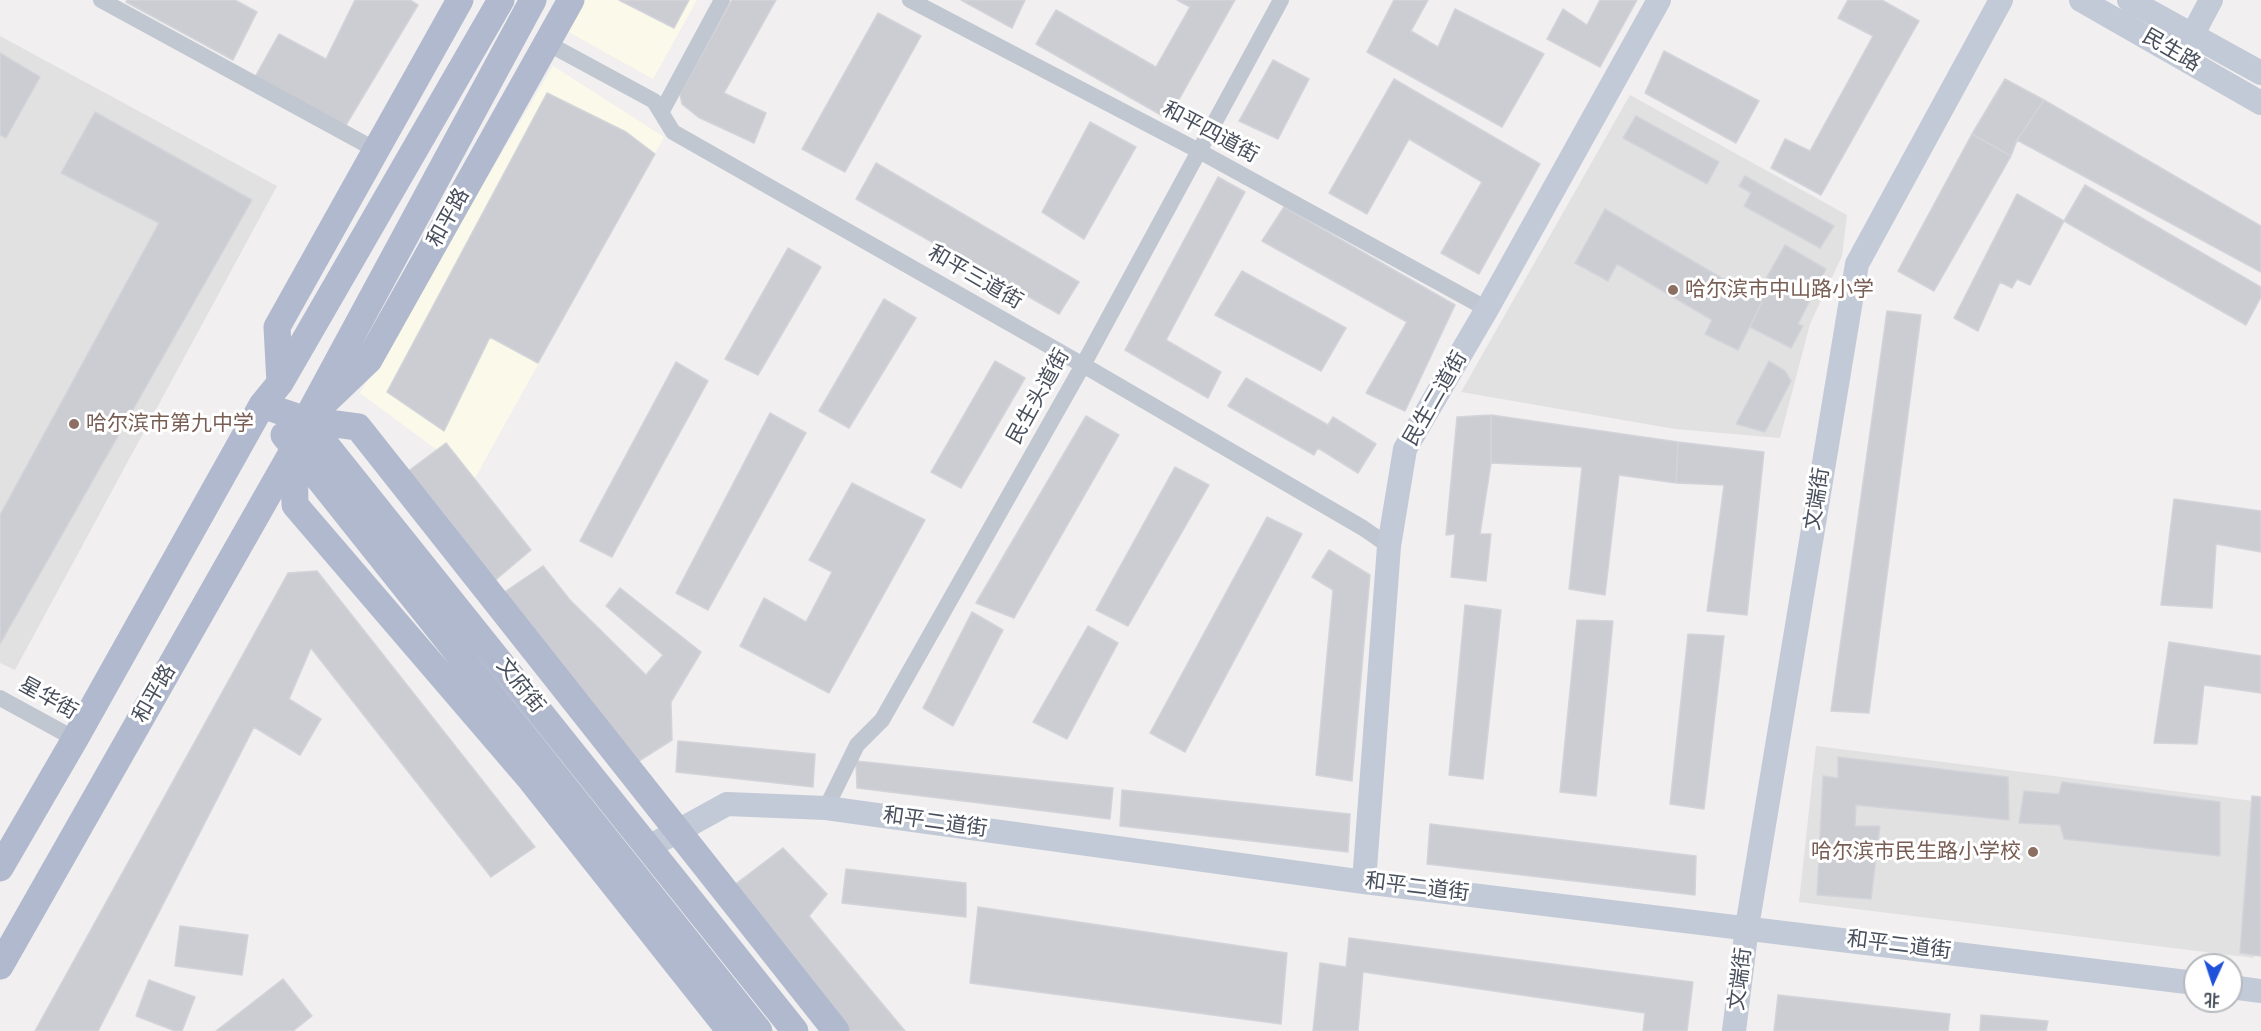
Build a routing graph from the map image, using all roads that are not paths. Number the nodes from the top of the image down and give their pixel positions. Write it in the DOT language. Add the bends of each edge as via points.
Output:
graph roads {
  1 [pos="101,0"];
  2 [pos="460,0"];
  3 [pos="501,0"];
  4 [pos="533,0"];
  5 [pos="571,0"];
  6 [pos="722,0"];
  7 [pos="910,0"];
  8 [pos="1281,0"];
  9 [pos="1659,0"];
  10 [pos="2001,0"];
  11 [pos="2081,0"];
  12 [pos="2129,0"];
  13 [pos="2211,0"];
  14 [pos="2151,16"];
  15 [pos="2192,34"];
  16 [pos="547,43"];
  17 [pos="2181,56"];
  18 [pos="2261,73"];
  19 [pos="2261,103"];
  20 [pos="662,111"];
  21 [pos="376,150"];
  22 [pos="1199,152"];
  23 [pos="431,187"];
  24 [pos="366,234"];
  25 [pos="419,270"];
  26 [pos="1487,309"];
  27 [pos="1083,365"];
  28 [pos="280,383"];
  29 [pos="262,405"];
  30 [pos="306,420"];
  31 [pos="294,448"];
  32 [pos="1389,546"];
  33 [pos="0,698"];
  34 [pos="75,739"];
  35 [pos="826,808"];
  36 [pos="678,831"];
  37 [pos="649,847"];
  38 [pos="0,868"];
  39 [pos="1364,882"];
  40 [pos="1747,927"];
  41 [pos="0,966"];
  42 [pos="2183,982"];
  43 [pos="2243,989"];
  44 [pos="2261,991"];
  45 [pos="730,1031"];
  46 [pos="759,1031"];
  47 [pos="795,1031"];
  48 [pos="836,1031"];
  49 [pos="1734,1031"];
  1 -- 21 [label="street"];
  2 -- 21 [label="main road"];
  3 -- 24 [label="main road"];
  4 -- 23 [label="main road, 和平路"];
  5 -- 16 [label="main road, 和平路"];
  6 -- 20 [label="street"];
  7 -- 22 [label="street, 和平四道街"];
  8 -- 22 [label="street, 民生头道街"];
  9 -- 26 [label="street, 民生二道街"];
  10 -- 40 [label="street, 文端街" via="1857,264"];
  11 -- 14 [label="street, 民生路"];
  12 -- 14 [label="street, 民生路"];
  13 -- 15 [label="street"];
  14 -- 15 [label="street, 民生路"];
  14 -- 17 [label="street, 民生路"];
  15 -- 17 [label="street"];
  15 -- 18 [label="street, 民生路"];
  16 -- 20 [label="street, 和平三道街" via="654,101"];
  16 -- 25 [label="main road, 和平路"];
  17 -- 19 [label="street, 民生路"];
  20 -- 27 [label="street, 和平三道街" via="673,132"];
  21 -- 24 [label="main road"];
  21 -- 28 [label="main road" via="277,327"];
  22 -- 26 [label="street, 和平四道街"];
  22 -- 27 [label="street, 民生头道街"];
  23 -- 25 [label="main road"];
  23 -- 30 [label="main road, 和平路"];
  24 -- 28 [label="main road"];
  25 -- 30 [label="main road, 和平路" via="369,360"];
  26 -- 32 [label="street, 民生二道街" via="1405,450"];
  27 -- 32 [label="street, 和平三道街"];
  27 -- 35 [label="street, 民生头道街" via="882,720 857,745"];
  28 -- 29 [label="main road"];
  29 -- 30 [label="main road"];
  29 -- 31 [label="main road, 文府街"];
  29 -- 34 [label="main road"];
  30 -- 31 [label="main road, 和平路"];
  30 -- 36 [label="main road" via="358,427"];
  30 -- 37 [label="main road, 文府街"];
  31 -- 41 [label="main road, 和平路"];
  31 -- 45 [label="main road" via="295,505 531,780"];
  31 -- 46 [label="main road, 文府街"];
  32 -- 39 [label="street, 民生二道街"];
  33 -- 34 [label="street, 星华街"];
  34 -- 38 [label="main road"];
  35 -- 36 [label="street, 和平二道街" via="727,804"];
  35 -- 39 [label="street, 和平二道街"];
  36 -- 37 [label="street, 和平二道街"];
  36 -- 48 [label="main road"];
  37 -- 47 [label="main road, 文府街"];
  39 -- 40 [label="street, 和平二道街"];
  40 -- 42 [label="street, 和平二道街"];
  40 -- 49 [label="street, 文端街"];
  43 -- 44 [label="street"];
}
